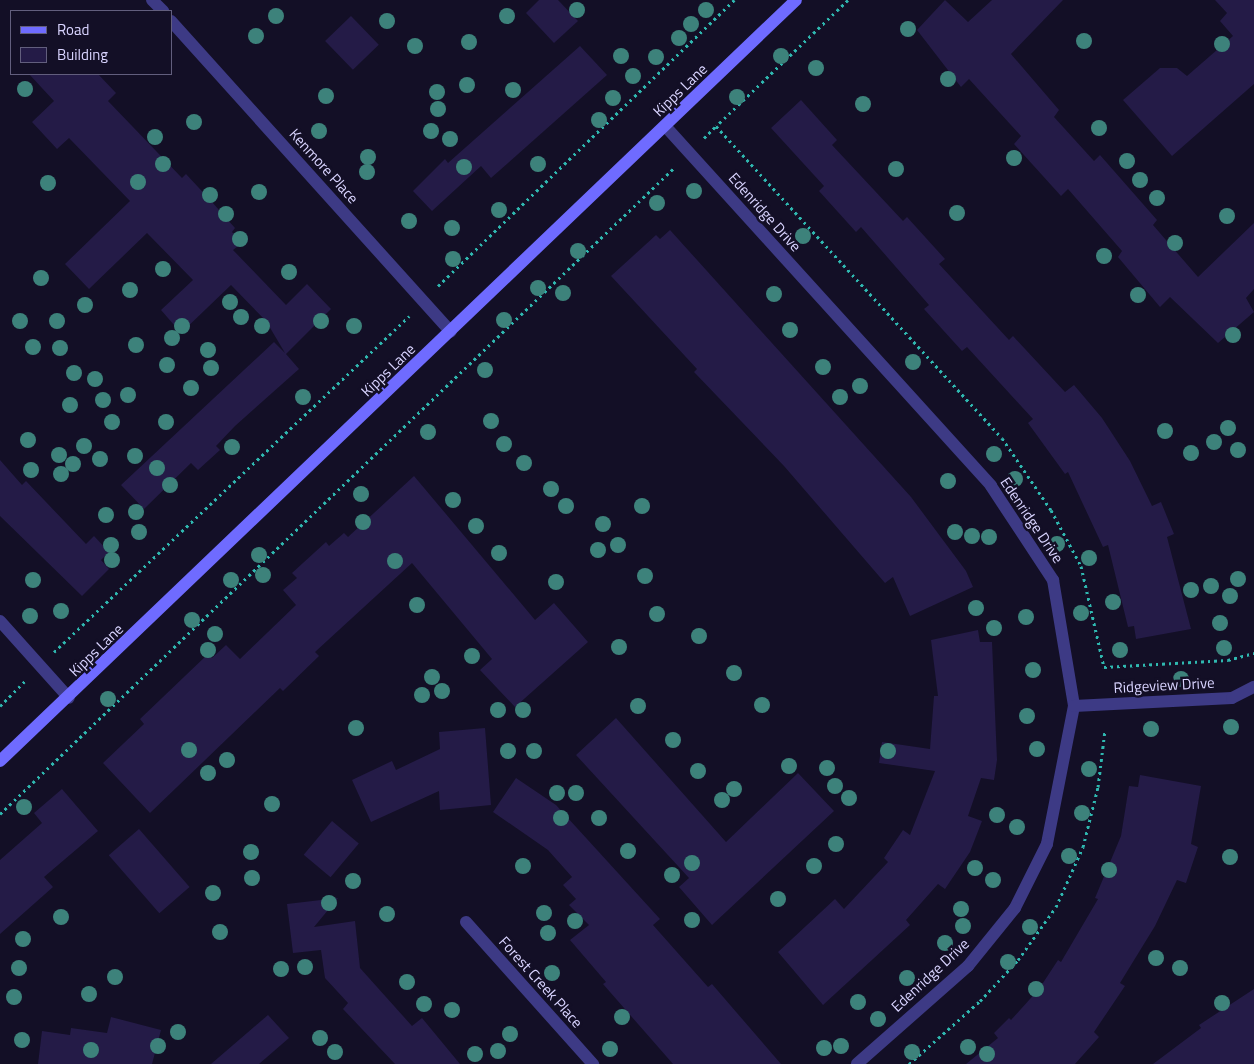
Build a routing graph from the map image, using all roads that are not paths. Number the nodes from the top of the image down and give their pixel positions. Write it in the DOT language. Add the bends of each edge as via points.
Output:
graph roads {
  1 [pos="152,0"];
  2 [pos="796,0"];
  3 [pos="162,10"];
  4 [pos="172,22"];
  5 [pos="666,127"];
  6 [pos="452,332"];
  7 [pos="0,621"];
  8 [pos="1254,687"];
  9 [pos="69,698"];
  10 [pos="1074,706"];
  11 [pos="0,761"];
  12 [pos="466,922"];
  13 [pos="593,1064"];
  14 [pos="856,1064"];
  1 -- 3 [label="street"];
  2 -- 5 [label="street, Kipps Lane"];
  4 -- 6 [label="street, Kenmore Place"];
  5 -- 6 [label="street, Kipps Lane"];
  5 -- 10 [label="street, Edenridge Drive" via="991,486 1053,580"];
  6 -- 9 [label="street, Kipps Lane"];
  7 -- 9 [label="street"];
  8 -- 10 [label="street, Ridgeview Drive" via="1232,698"];
  9 -- 11 [label="street, Kipps Lane"];
  10 -- 14 [label="street, Edenridge Drive" via="1047,844 1015,908 968,966"];
  12 -- 13 [label="street, Forest Creek Place"];
}
